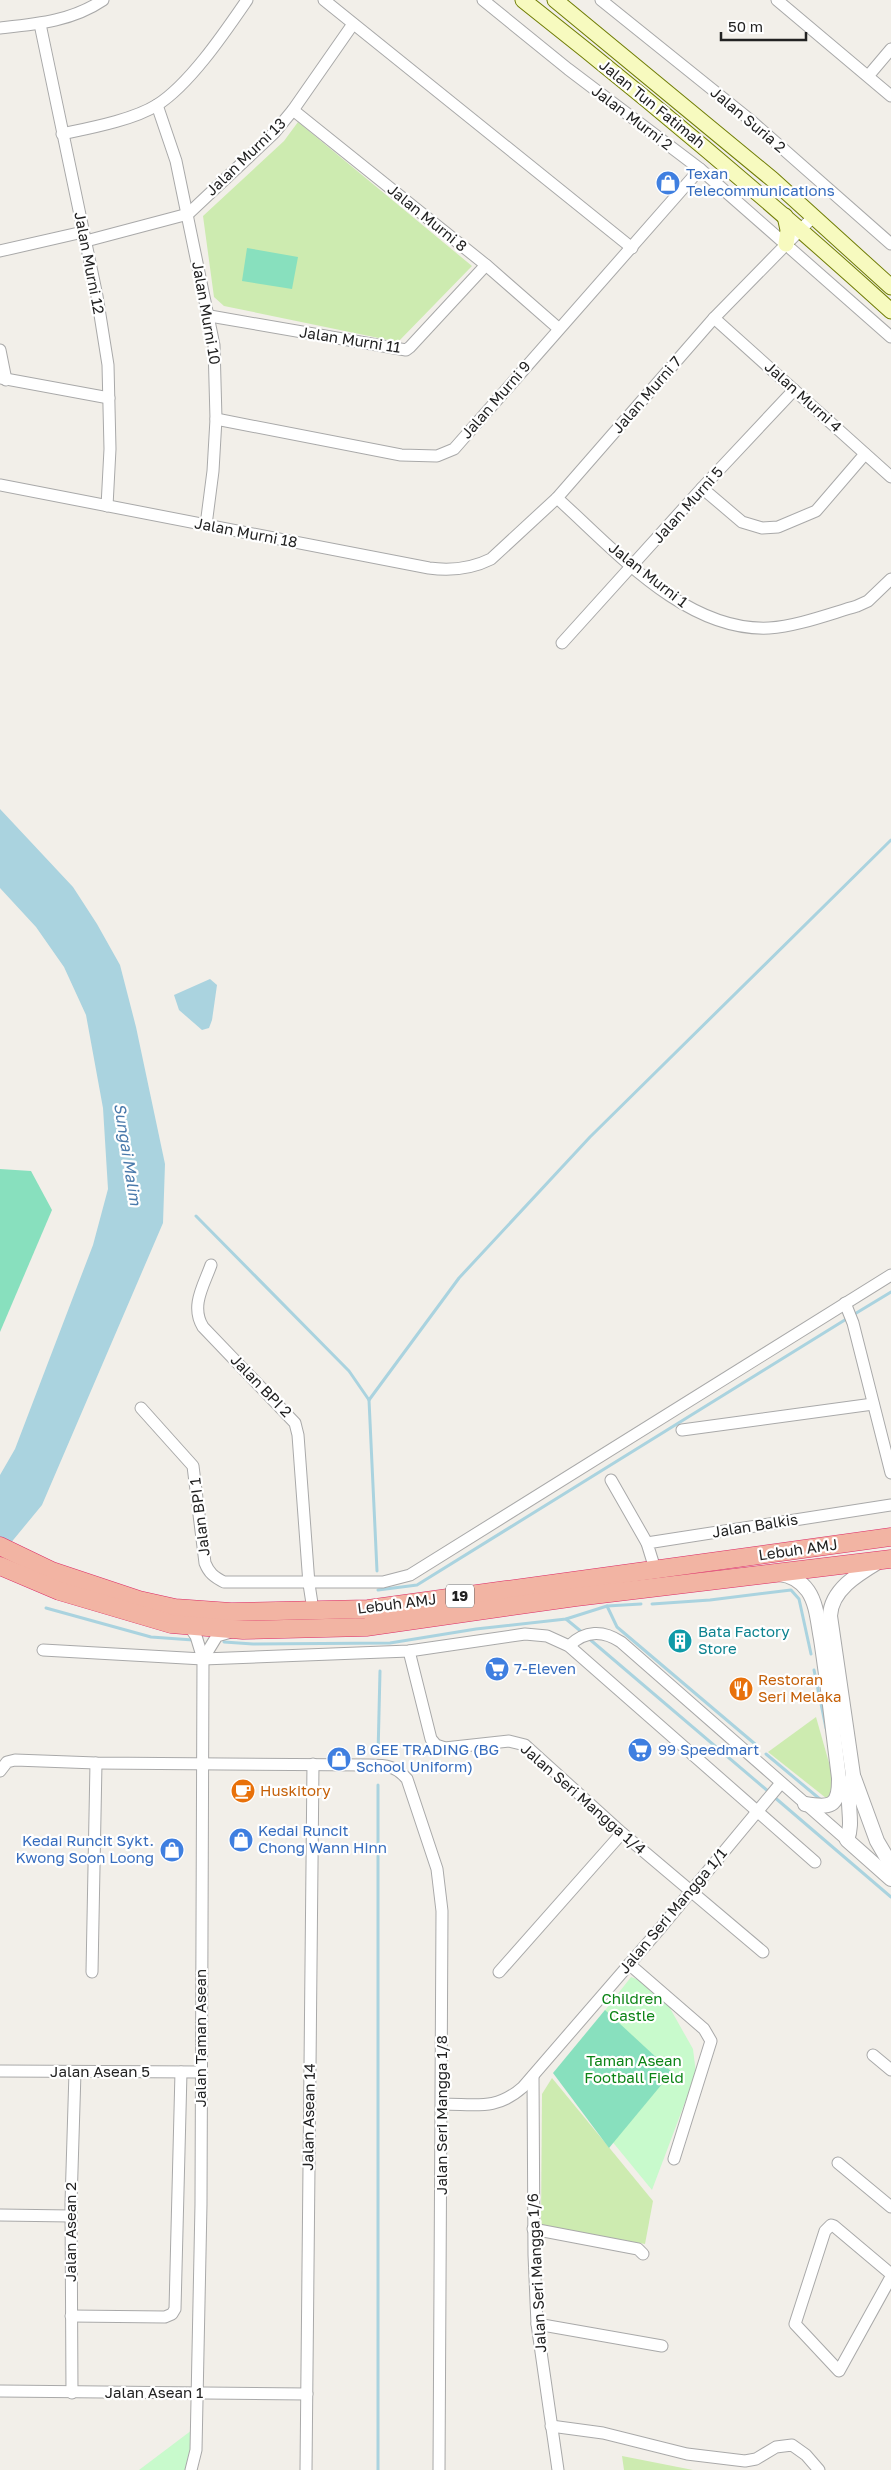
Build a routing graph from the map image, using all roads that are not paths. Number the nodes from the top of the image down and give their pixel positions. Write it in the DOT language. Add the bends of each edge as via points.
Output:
graph roads {
  1 [pos="103,0"];
  2 [pos="247,0"];
  3 [pos="324,0"];
  4 [pos="483,0"];
  5 [pos="523,0"];
  6 [pos="555,0"];
  7 [pos="601,0"];
  8 [pos="777,0"];
  9 [pos="40,24"];
  10 [pos="353,24"];
  11 [pos="0,28"];
  12 [pos="891,49"];
  13 [pos="869,75"];
  14 [pos="891,96"];
  15 [pos="157,105"];
  16 [pos="294,110"];
  17 [pos="62,134"];
  18 [pos="700,169"];
  19 [pos="188,214"];
  20 [pos="785,216"];
  21 [pos="813,217"];
  22 [pos="801,230"];
  23 [pos="84,237"];
  24 [pos="786,244"];
  25 [pos="891,244"];
  26 [pos="632,248"];
  27 [pos="0,251"];
  28 [pos="486,265"];
  29 [pos="891,287"];
  30 [pos="891,311"];
  31 [pos="210,316"];
  32 [pos="714,318"];
  33 [pos="558,328"];
  34 [pos="891,337"];
  35 [pos="0,350"];
  36 [pos="3,379"];
  37 [pos="794,390"];
  38 [pos="109,398"];
  39 [pos="216,419"];
  40 [pos="865,454"];
  41 [pos="891,477"];
  42 [pos="0,485"];
  43 [pos="702,488"];
  44 [pos="557,498"];
  45 [pos="106,506"];
  46 [pos="206,525"];
  47 [pos="491,559"];
  48 [pos="633,566"];
  49 [pos="891,579"];
  50 [pos="562,643"];
  51 [pos="212,1265"];
  52 [pos="891,1275"];
  53 [pos="849,1313"];
  54 [pos="873,1404"];
  55 [pos="141,1408"];
  56 [pos="682,1430"];
  57 [pos="891,1473"];
  58 [pos="611,1480"];
  59 [pos="891,1505"];
  60 [pos="891,1538"];
  61 [pos="647,1542"];
  62 [pos="0,1546"];
  63 [pos="885,1560"];
  64 [pos="0,1566"];
  65 [pos="655,1569"];
  66 [pos="30,1571"];
  67 [pos="778,1574"];
  68 [pos="309,1584"];
  69 [pos="313,1610"];
  70 [pos="189,1626"];
  71 [pos="242,1630"];
  72 [pos="569,1646"];
  73 [pos="43,1650"];
  74 [pos="409,1651"];
  75 [pos="203,1659"];
  76 [pos="96,1763"];
  77 [pos="202,1763"];
  78 [pos="313,1764"];
  79 [pos="0,1771"];
  80 [pos="846,1776"];
  81 [pos="778,1786"];
  82 [pos="805,1804"];
  83 [pos="759,1812"];
  84 [pos="622,1833"];
  85 [pos="847,1840"];
  86 [pos="814,1862"];
  87 [pos="891,1865"];
  88 [pos="891,1879"];
  89 [pos="690,1890"];
  90 [pos="764,1952"];
  91 [pos="629,1964"];
  92 [pos="92,1972"];
  93 [pos="499,1972"];
  94 [pos="873,2055"];
  95 [pos="891,2070"];
  96 [pos="0,2072"];
  97 [pos="75,2072"];
  98 [pos="181,2072"];
  99 [pos="200,2072"];
  100 [pos="533,2076"];
  101 [pos="442,2104"];
  102 [pos="674,2160"];
  103 [pos="838,2163"];
  104 [pos="891,2208"];
  105 [pos="0,2214"];
  106 [pos="71,2216"];
  107 [pos="533,2229"];
  108 [pos="643,2254"];
  109 [pos="891,2276"];
  110 [pos="71,2316"];
  111 [pos="537,2324"];
  112 [pos="662,2346"];
  113 [pos="0,2391"];
  114 [pos="72,2393"];
  115 [pos="197,2394"];
  116 [pos="307,2394"];
  117 [pos="551,2426"];
  118 [pos="191,2470"];
  119 [pos="306,2470"];
  120 [pos="439,2470"];
  121 [pos="558,2470"];
  122 [pos="819,2470"];
  1 -- 9 [label="street" via="81,14"];
  2 -- 15 [label="street" via="188,77"];
  3 -- 10 [label="street"];
  4 -- 18 [label="street, Jalan Murni 2"];
  5 -- 20 [label="main road, Jalan Tun Fatimah" via="678,124"];
  6 -- 21 [label="main road, Jalan Tun Fatimah"];
  7 -- 25 [label="street, Jalan Suria 2" via="749,119"];
  8 -- 13 [label="street"];
  9 -- 11 [label="street"];
  9 -- 17 [label="street, Jalan Murni 12"];
  10 -- 16 [label="street, Jalan Murni 13"];
  10 -- 26 [label="street"];
  12 -- 13 [label="street"];
  13 -- 14 [label="street"];
  15 -- 17 [label="street" via="111,124"];
  15 -- 19 [label="street, Jalan Murni 10" via="176,161"];
  16 -- 19 [label="street, Jalan Murni 13"];
  16 -- 28 [label="street, Jalan Murni 8"];
  17 -- 23 [label="street, Jalan Murni 12"];
  18 -- 24 [label="street, Jalan Murni 2"];
  18 -- 26 [label="street, Jalan Murni 9"];
  19 -- 23 [label="street"];
  19 -- 31 [label="street, Jalan Murni 10"];
  20 -- 22 [label="main road, Jalan Tun Fatimah"];
  20 -- 24 [label="main road"];
  21 -- 22 [label="street, Jalan Murni 7"];
  21 -- 29 [label="main road, Jalan Tun Fatimah"];
  22 -- 24 [label="street, Jalan Murni 7"];
  22 -- 30 [label="main road, Jalan Tun Fatimah"];
  23 -- 27 [label="street"];
  23 -- 38 [label="street, Jalan Murni 12" via="108,365"];
  24 -- 32 [label="street, Jalan Murni 7"];
  24 -- 34 [label="street, Jalan Murni 2"];
  26 -- 33 [label="street, Jalan Murni 9"];
  28 -- 31 [label="street, Jalan Murni 11" via="406,350"];
  28 -- 33 [label="street, Jalan Murni 8"];
  31 -- 39 [label="street, Jalan Murni 10" via="216,366"];
  32 -- 37 [label="street, Jalan Murni 4"];
  32 -- 44 [label="street, Jalan Murni 7"];
  33 -- 39 [label="street, Jalan Murni 9" via="454,449 437,456 401,455"];
  35 -- 36 [label="street"];
  36 -- 38 [label="street"];
  37 -- 40 [label="street, Jalan Murni 4"];
  37 -- 43 [label="street, Jalan Murni 5"];
  38 -- 45 [label="street, Jalan Murni 12"];
  39 -- 46 [label="street, Jalan Murni 10"];
  40 -- 41 [label="street, Jalan Murni 4"];
  40 -- 43 [label="street" via="816,511 778,527 762,528 742,522"];
  42 -- 45 [label="street, Jalan Murni 18"];
  43 -- 48 [label="street, Jalan Murni 5"];
  44 -- 47 [label="street, Jalan Murni 7"];
  44 -- 48 [label="street, Jalan Murni 1"];
  45 -- 46 [label="street, Jalan Murni 18"];
  46 -- 47 [label="street, Jalan Murni 18" via="429,568 459,569"];
  48 -- 49 [label="street, Jalan Murni 1" via="689,608 753,628 779,626 857,606 868,601"];
  48 -- 50 [label="street, Jalan Murni 5"];
  51 -- 68 [label="street, Jalan BPI 2" via="197,1303 198,1319 295,1423"];
  52 -- 53 [label="street, Jalan BPI 1"];
  53 -- 54 [label="street"];
  53 -- 68 [label="street, Jalan BPI 1" via="651,1423 410,1575 383,1582"];
  54 -- 56 [label="street"];
  54 -- 57 [label="street"];
  55 -- 68 [label="street, Jalan BPI 1" via="193,1466 208,1571 224,1582"];
  58 -- 61 [label="street"];
  59 -- 61 [label="street, Jalan Balkis"];
  60 -- 65 [label="highway, Lebuh AMJ / 19"];
  61 -- 65 [label="street"];
  62 -- 66 [label="highway, Lebuh AMJ / 19"];
  63 -- 67 [label="highway, Lebuh AMJ / 19"];
  63 -- 80 [label="street" via="848,1582 830,1609"];
  64 -- 66 [label="highway, Lebuh AMJ / 19"];
  65 -- 69 [label="highway, Lebuh AMJ / 19" via="368,1609"];
  66 -- 69 [label="highway, Lebuh AMJ / 19" via="174,1608 232,1612"];
  66 -- 70 [label="highway, Lebuh AMJ / 19" via="94,1603"];
  67 -- 71 [label="highway, Lebuh AMJ / 19" via="576,1597 366,1627"];
  67 -- 80 [label="street" via="788,1575 800,1584 809,1592 813,1602"];
  68 -- 69 [label="street, Jalan BPI 2"];
  70 -- 71 [label="highway, Lebuh AMJ / 19"];
  70 -- 75 [label="street" via="196,1636"];
  71 -- 75 [label="street" via="217,1636"];
  72 -- 74 [label="street" via="547,1636 525,1634"];
  72 -- 81 [label="street" via="580,1637 597,1632 610,1635"];
  72 -- 83 [label="street"];
  73 -- 75 [label="street"];
  74 -- 75 [label="street"];
  74 -- 84 [label="street, Jalan Seri Mangga 1/4" via="430,1739 436,1745 445,1748 518,1742 525,1745"];
  75 -- 77 [label="street, Jalan Taman Asean"];
  76 -- 77 [label="street"];
  76 -- 79 [label="street" via="15,1760 7,1762"];
  76 -- 92 [label="street"];
  77 -- 78 [label="street"];
  77 -- 99 [label="street, Jalan Taman Asean"];
  78 -- 101 [label="street, Jalan Seri Mangga 1/8" via="390,1766 407,1779 437,1869 440,1888"];
  78 -- 116 [label="street, Jalan Asean 14"];
  80 -- 82 [label="street" via="833,1804"];
  80 -- 85 [label="street" via="843,1789 849,1792 851,1821"];
  80 -- 87 [label="street"];
  81 -- 82 [label="street"];
  81 -- 83 [label="street, Jalan Seri Mangga 1/1"];
  82 -- 85 [label="street"];
  83 -- 86 [label="street"];
  83 -- 89 [label="street, Jalan Seri Mangga 1/1"];
  84 -- 89 [label="street, Jalan Seri Mangga 1/4"];
  84 -- 93 [label="street"];
  85 -- 88 [label="street"];
  89 -- 90 [label="street, Jalan Seri Mangga 1/4"];
  89 -- 91 [label="street, Jalan Seri Mangga 1/1"];
  91 -- 100 [label="street, Jalan Seri Mangga 1/1"];
  91 -- 102 [label="street" via="704,2029 711,2041"];
  94 -- 95 [label="street"];
  96 -- 97 [label="street, Jalan Asean 5"];
  97 -- 98 [label="street, Jalan Asean 5"];
  97 -- 106 [label="street, Jalan Asean 2"];
  98 -- 99 [label="street, Jalan Asean 5"];
  98 -- 110 [label="street" via="175,2309 165,2317"];
  99 -- 115 [label="street, Jalan Taman Asean"];
  100 -- 101 [label="street, Jalan Seri Mangga 1/1" via="506,2101 486,2105"];
  100 -- 107 [label="street, Jalan Seri Mangga 1/6"];
  101 -- 120 [label="street, Jalan Seri Mangga 1/8"];
  103 -- 104 [label="street"];
  105 -- 106 [label="street"];
  106 -- 110 [label="street, Jalan Asean 2"];
  107 -- 108 [label="street" via="638,2249"];
  107 -- 111 [label="street, Jalan Seri Mangga 1/6"];
  109 -- 109 [label="street" via="839,2371 795,2324 825,2231 834,2226"];
  110 -- 114 [label="street, Jalan Asean 2"];
  111 -- 112 [label="street"];
  111 -- 117 [label="street, Jalan Seri Mangga 1/6"];
  113 -- 114 [label="street, Jalan Asean 1"];
  114 -- 115 [label="street, Jalan Asean 1"];
  115 -- 116 [label="street, Jalan Asean 1"];
  115 -- 118 [label="street, Jalan Taman Asean" via="196,2450"];
  116 -- 119 [label="street, Jalan Asean 14"];
  117 -- 121 [label="street, Jalan Seri Mangga 1/6"];
  117 -- 122 [label="street" via="603,2433 687,2454 745,2461 756,2459 776,2447 792,2445 806,2454"];
}
